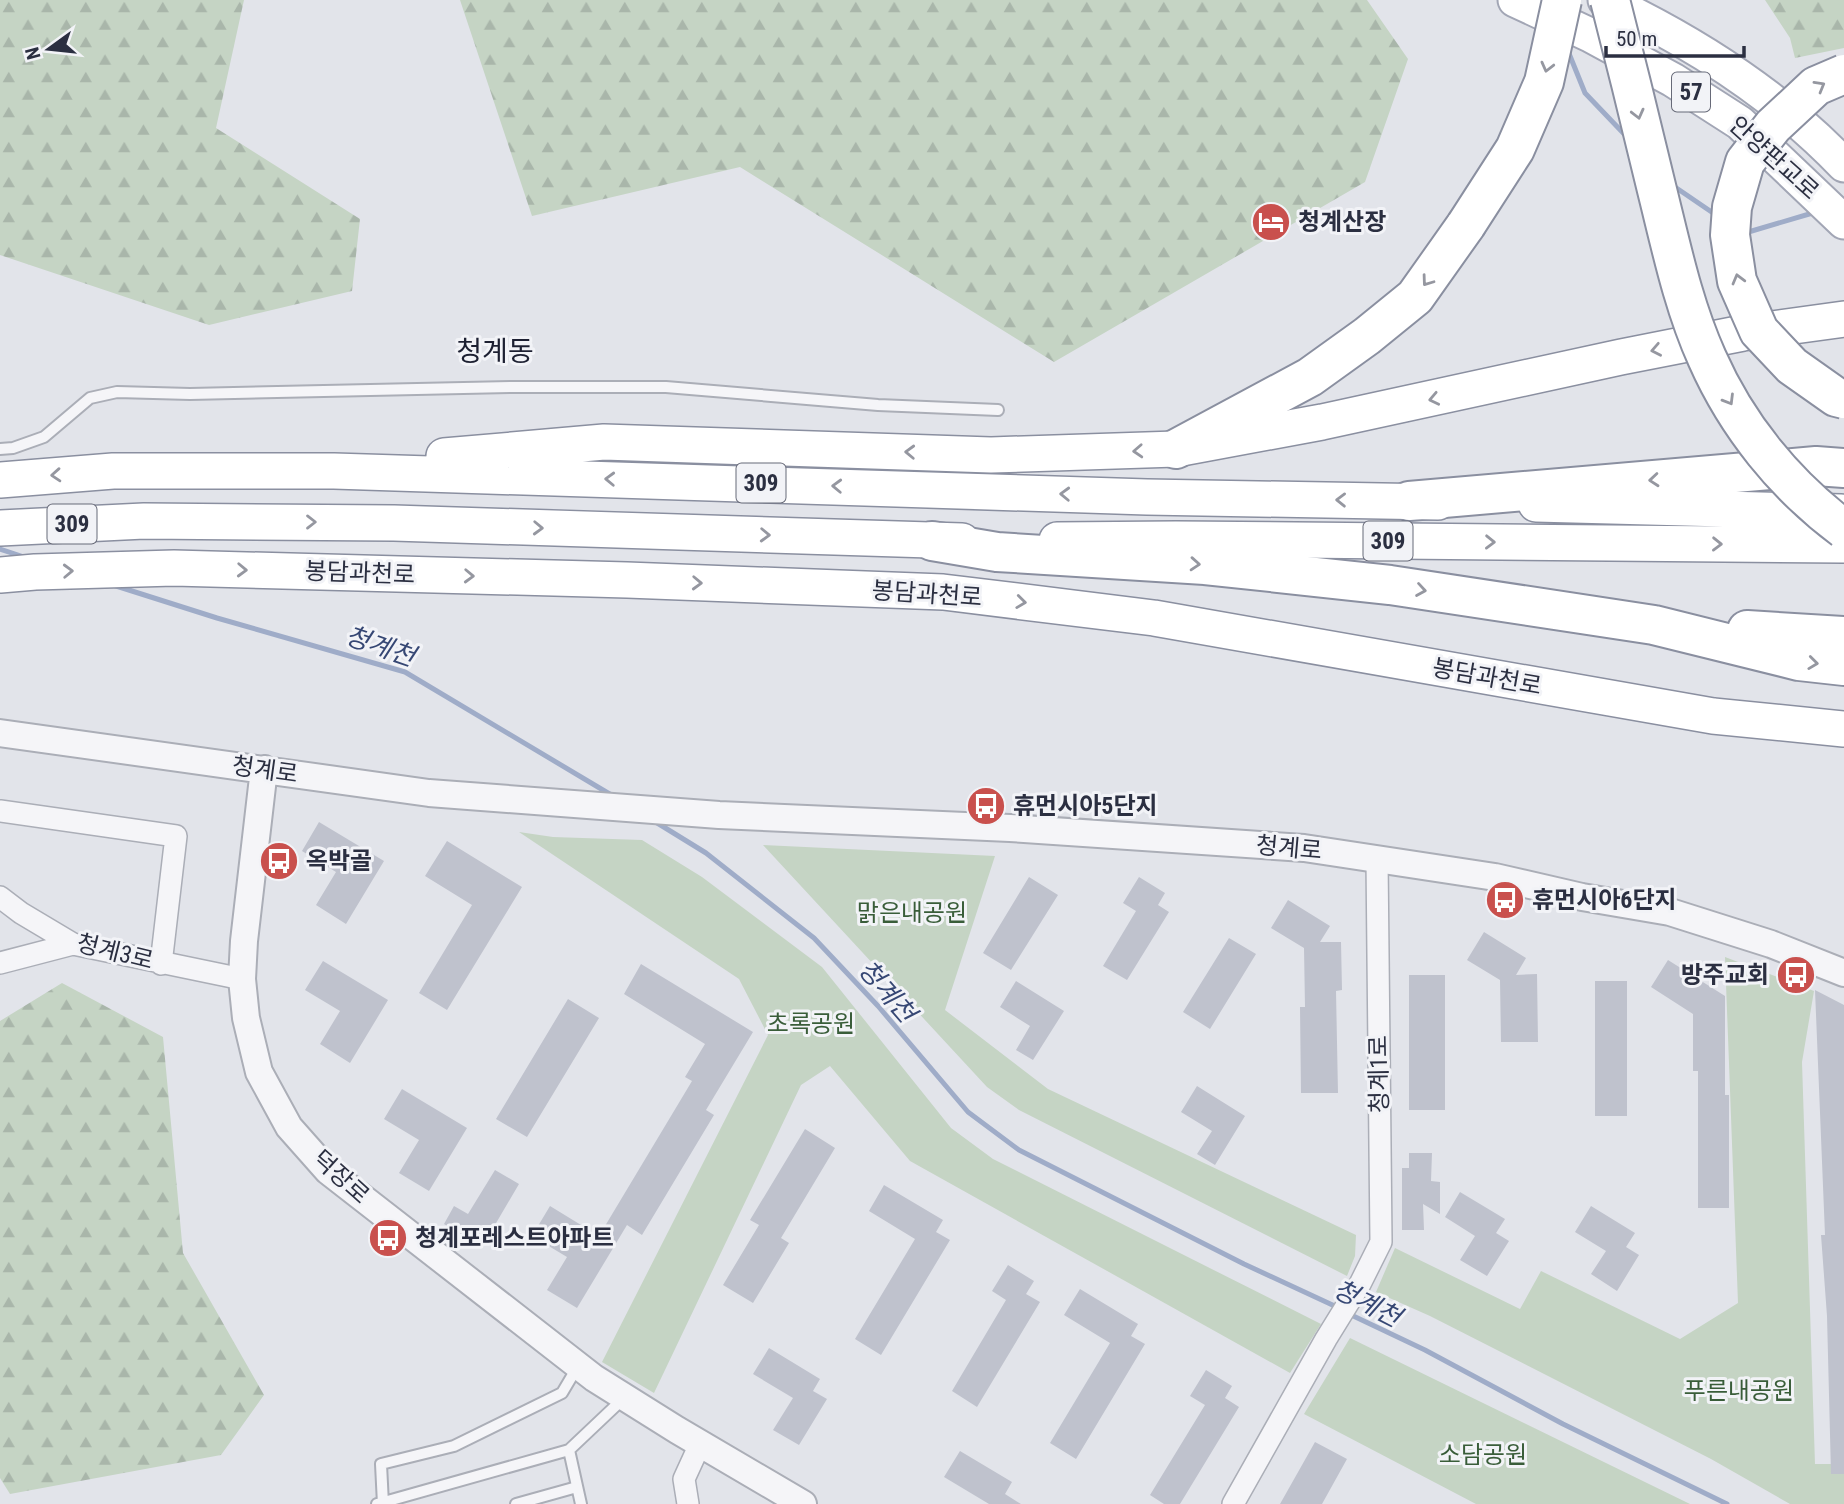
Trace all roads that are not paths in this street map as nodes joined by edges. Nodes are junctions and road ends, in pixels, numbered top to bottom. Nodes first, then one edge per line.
1 (1515, 0) edge
2 (1608, 0) edge
3 (1570, 15) edge
4 (1844, 74) edge
5 (1838, 160) edge
6 (1844, 222) edge
7 (1844, 319) edge
8 (1844, 399) edge
9 (998, 410) dead end
10 (0, 449) edge
11 (1176, 449) junction
12 (1844, 468) edge
13 (334, 471) junction
14 (0, 480) edge
15 (1409, 501) junction
16 (1844, 512) edge
17 (0, 528) edge
18 (1844, 529) edge
19 (932, 541) junction
20 (1844, 545) edge
21 (0, 575) edge
22 (1654, 625) junction
23 (1844, 636) edge
24 (1844, 666) edge
25 (1844, 729) edge
26 (0, 733) edge
27 (264, 769) junction
28 (0, 811) edge
29 (1377, 859) junction
30 (0, 897) edge
31 (73, 944) junction
32 (0, 963) edge
33 (161, 964) junction
34 (1844, 973) edge
35 (242, 979) junction
36 (578, 1366) junction
37 (625, 1397) junction
38 (701, 1444) junction
39 (569, 1450) junction
40 (578, 1488) junction
41 (381, 1503) edge
42 (516, 1504) edge
43 (581, 1504) edge
44 (688, 1504) edge
45 (803, 1504) edge
46 (1233, 1504) edge

1 - 3 main road, 안양판교로 / 57
2 - 5 main road, 안양판교로 / 57
2 -> 18 highway, bridge
3 - 6 main road, 안양판교로 / 57
3 -> 11 highway, bridge
8 -> 4 highway, bridge
7 -> 11 highway
9 - 10 lane
11 -> 13 highway
12 -> 15 highway
13 -> 14 highway, 309
15 -> 13 highway, 309
15 - 16 highway, 309
17 -> 19 highway, 봉담과천로 / 309
19 -> 20 highway, 봉담과천로 / 309
19 -> 22 highway
21 -> 25 highway, 봉담과천로
22 - 23 highway
22 -> 24 highway
26 - 27 street, 청계로
27 - 29 street, 청계로
27 - 35 street, 덕장로
28 - 33 street
29 - 34 street, 청계로
29 - 46 street, 청계1로
30 - 31 street, 청계3로
31 - 32 street
31 - 33 street, 청계3로
33 - 35 street, 청계3로
35 - 36 street, 덕장로
36 - 37 street, 덕장로
36 - 41 lane
37 - 38 street, 덕장로
37 - 39 lane
38 - 44 street
38 - 45 street, 덕장로
39 - 40 lane
39 - 41 lane
40 - 42 lane
40 - 43 lane

